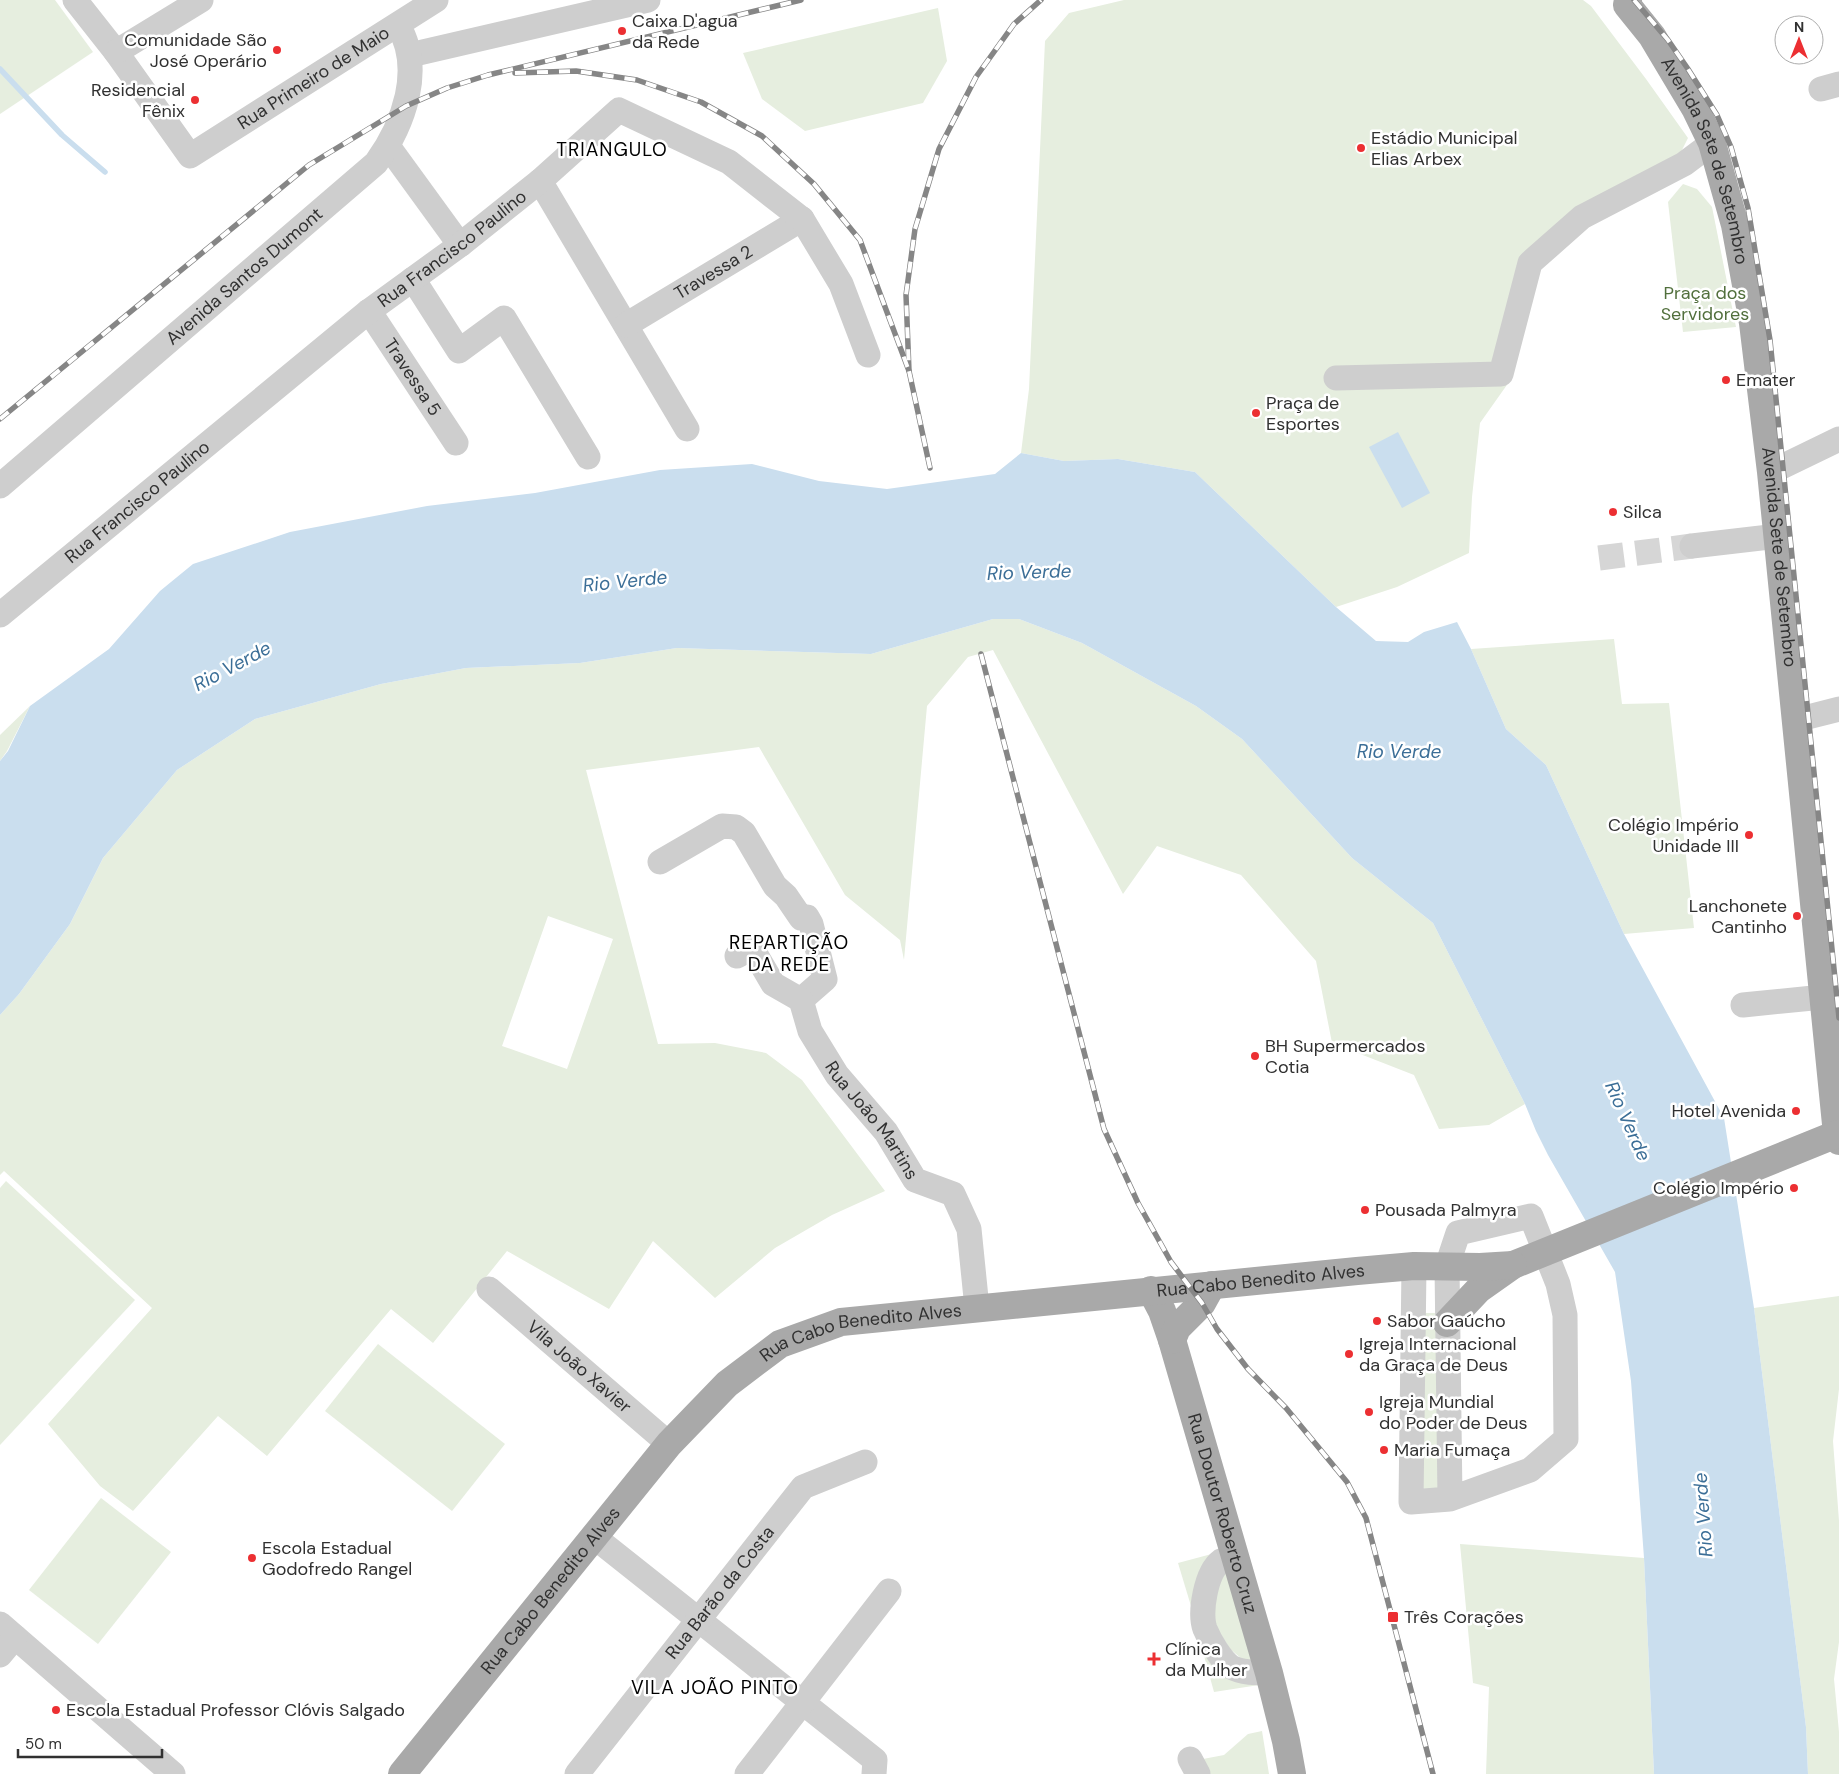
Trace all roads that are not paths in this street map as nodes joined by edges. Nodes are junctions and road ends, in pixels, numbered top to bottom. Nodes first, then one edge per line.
1 (75, 0) edge
2 (201, 0) edge
3 (436, 0) edge
4 (648, 0) edge
5 (1625, 2) edge
6 (398, 24) junction
7 (116, 52) junction
8 (410, 55) junction
9 (1712, 143) junction
10 (388, 146) junction
11 (540, 181) junction
12 (802, 219) junction
13 (460, 245) junction
14 (413, 278) junction
15 (369, 311) junction
16 (626, 325) junction
17 (868, 356) dead end
18 (1336, 378) dead end
19 (687, 429) dead end
20 (1839, 438) edge
21 (456, 443) dead end
22 (588, 457) dead end
23 (1771, 472) junction
24 (0, 486) edge
25 (1778, 536) junction
26 (1692, 546) tunnel mouth
27 (0, 615) edge
28 (1839, 709) edge
29 (1796, 720) junction
30 (660, 862) dead end
31 (737, 956) dead end
32 (1823, 997) junction
33 (801, 1000) junction
34 (1743, 1005) dead end
35 (1832, 1138) edge
36 (1521, 1262) junction
37 (1414, 1266) junction
38 (1448, 1266) junction
39 (1212, 1285) junction
40 (489, 1289) dead end
41 (1159, 1290) junction
42 (977, 1308) junction
43 (1190, 1315) junction
44 (1448, 1324) junction
45 (1172, 1340) junction
46 (669, 1444) junction
47 (866, 1462) dead end
48 (1450, 1499) junction
49 (593, 1536) junction
50 (1235, 1556) junction
51 (889, 1591) dead end
52 (698, 1619) junction
53 (5, 1639) edge
54 (1269, 1674) junction
55 (803, 1703) junction
56 (174, 1774) edge
57 (402, 1774) edge
58 (577, 1774) edge
59 (747, 1774) edge
60 (874, 1774) edge
61 (1292, 1774) edge

1 - 7 street
2 - 7 street
3 - 6 street, Rua Primeiro de Maio
4 - 8 street
5 - 9 main road, Avenida Sete de Setembro
6 - 7 street, Rua Primeiro de Maio
6 - 8 street, Avenida Santos Dumont
8 - 10 street, Avenida Santos Dumont
9 - 18 street
9 - 23 main road, Avenida Sete de Setembro
10 - 13 street
10 - 24 street, Avenida Santos Dumont
11 - 12 street, Rua Francisco Paulino
11 - 13 street, Rua Francisco Paulino
11 - 16 street
12 - 16 street, Travessa 2
12 - 17 street, Rua Francisco Paulino
13 - 14 street, Rua Francisco Paulino
14 - 15 street, Rua Francisco Paulino
14 - 22 street
15 - 21 street, Travessa 5
15 - 27 street, Rua Francisco Paulino
16 - 19 street
20 - 23 street
23 - 25 main road, Avenida Sete de Setembro
25 - 26 street
25 - 29 main road, Avenida Sete de Setembro
28 - 29 street
29 - 32 main road, Avenida Sete de Setembro
30 - 33 street
31 - 33 street
32 - 34 street
32 - 35 main road, Avenida Sete de Setembro
33 - 42 street, Rua João Martins
35 - 36 main road
36 - 38 main road, Rua Cabo Benedito Alves
36 - 44 main road
37 - 38 main road, Rua Cabo Benedito Alves
37 - 39 main road, Rua Cabo Benedito Alves
37 - 48 street
38 - 44 street
38 - 48 street
39 - 41 main road, Rua Cabo Benedito Alves
39 - 43 main road
40 - 46 street, Vila João Xavier
41 - 42 main road, Rua Cabo Benedito Alves
41 - 43 main road
41 - 45 main road, Rua Doutor Roberto Cruz
42 - 46 main road, Rua Cabo Benedito Alves
43 - 45 main road
44 - 48 street
45 - 50 main road, Rua Doutor Roberto Cruz
46 - 49 main road, Rua Cabo Benedito Alves
47 - 52 street, Rua Barão da Costa
49 - 52 street
49 - 57 main road, Rua Cabo Benedito Alves
50 - 54 main road, Rua Doutor Roberto Cruz
50 - 54 street
51 - 55 street
52 - 55 street
52 - 58 street, Rua Barão da Costa
53 - 56 street
54 - 61 main road, Rua Doutor Roberto Cruz
55 - 59 street
55 - 60 street

